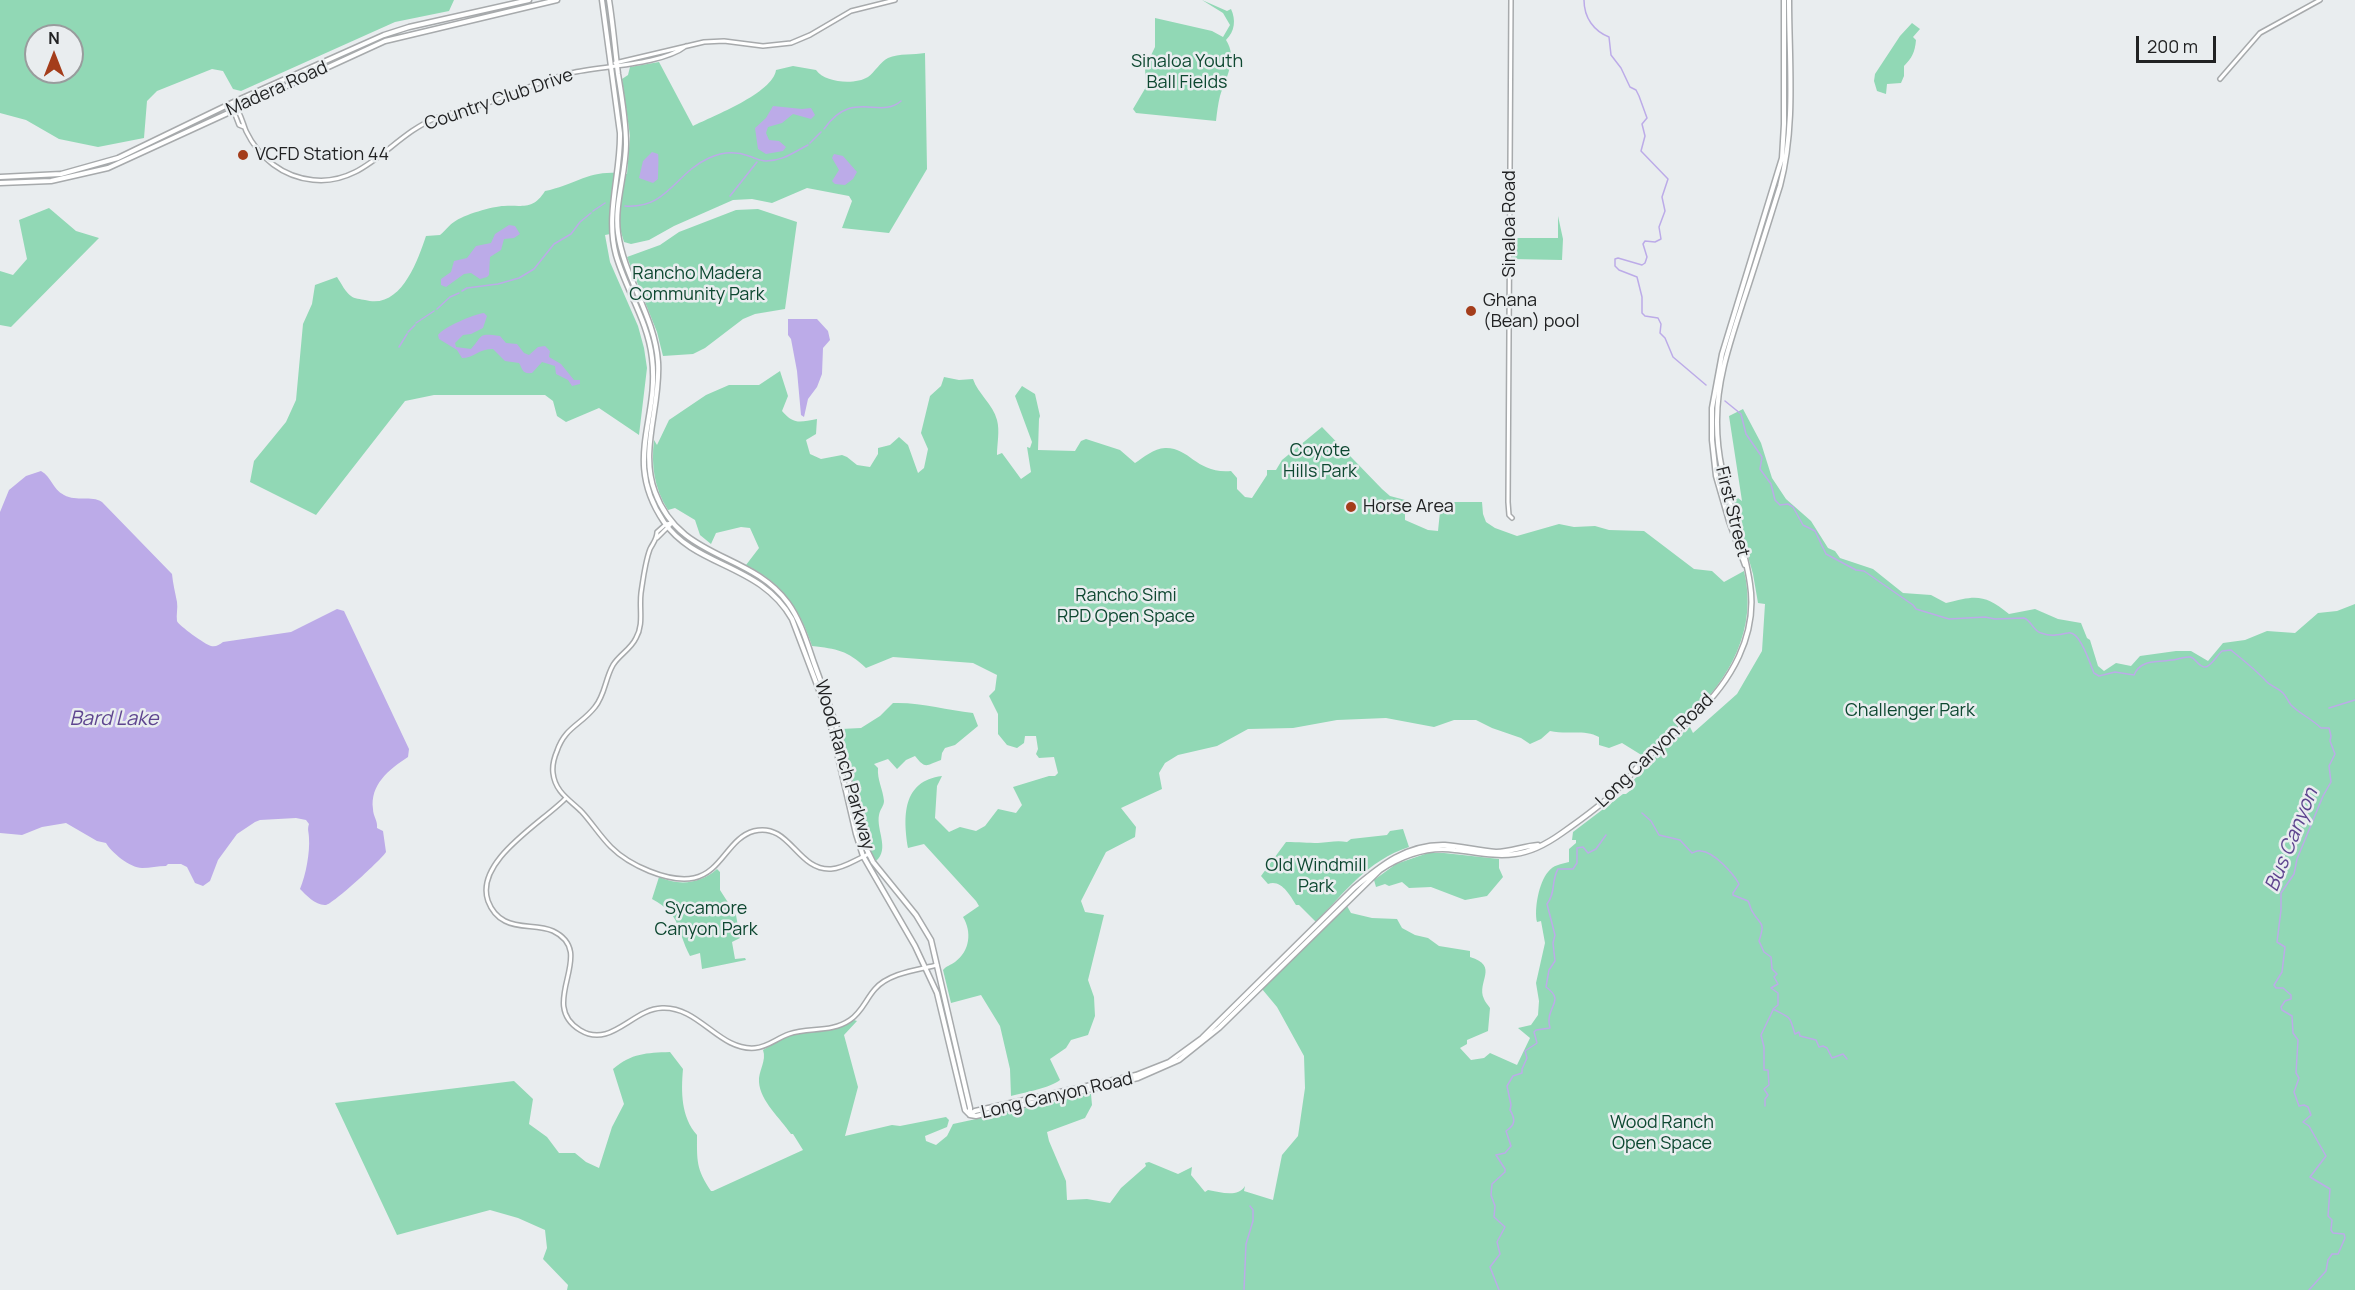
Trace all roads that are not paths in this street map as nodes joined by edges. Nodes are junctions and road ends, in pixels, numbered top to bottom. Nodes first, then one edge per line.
1 (530, 0) edge
2 (557, 0) edge
3 (602, 0) edge
4 (609, 0) edge
5 (895, 0) edge
6 (1511, 0) edge
7 (1784, 0) edge
8 (1790, 0) edge
9 (2319, 0) edge
10 (617, 64) junction
11 (611, 66) junction
12 (2220, 79) dead end
13 (232, 103) junction
14 (234, 108) junction
15 (0, 177) edge
16 (0, 183) edge
17 (1512, 518) dead end
18 (669, 525) junction
19 (1746, 565) junction
20 (566, 798) junction
21 (869, 854) junction
22 (863, 856) junction
23 (938, 965) junction
24 (926, 968) junction
25 (969, 1115) junction

1 - 13 main road, Madera Road
2 - 14 main road, Madera Road
3 - 11 main road, Wood Ranch Parkway
4 - 10 main road, Wood Ranch Parkway
5 - 10 street, Country Club Drive
6 - 17 street, Sinaloa Road
7 - 19 main road, First Street
8 - 19 main road, First Street
9 - 12 street
10 - 11 street, Country Club Drive
10 - 18 main road, Wood Ranch Parkway
11 - 14 street, Country Club Drive
11 - 18 main road, Wood Ranch Parkway
13 - 14 street
13 - 15 main road, Madera Road
14 - 16 main road, Madera Road
18 - 20 street
18 - 21 main road, Wood Ranch Parkway
18 - 22 main road, Wood Ranch Parkway
19 - 25 main road, Long Canyon Road
20 - 22 street
20 - 24 street
21 - 22 street
21 - 23 main road, Wood Ranch Parkway
22 - 24 main road, Wood Ranch Parkway
23 - 24 street
23 - 25 main road, Wood Ranch Parkway
24 - 25 main road, Wood Ranch Parkway

